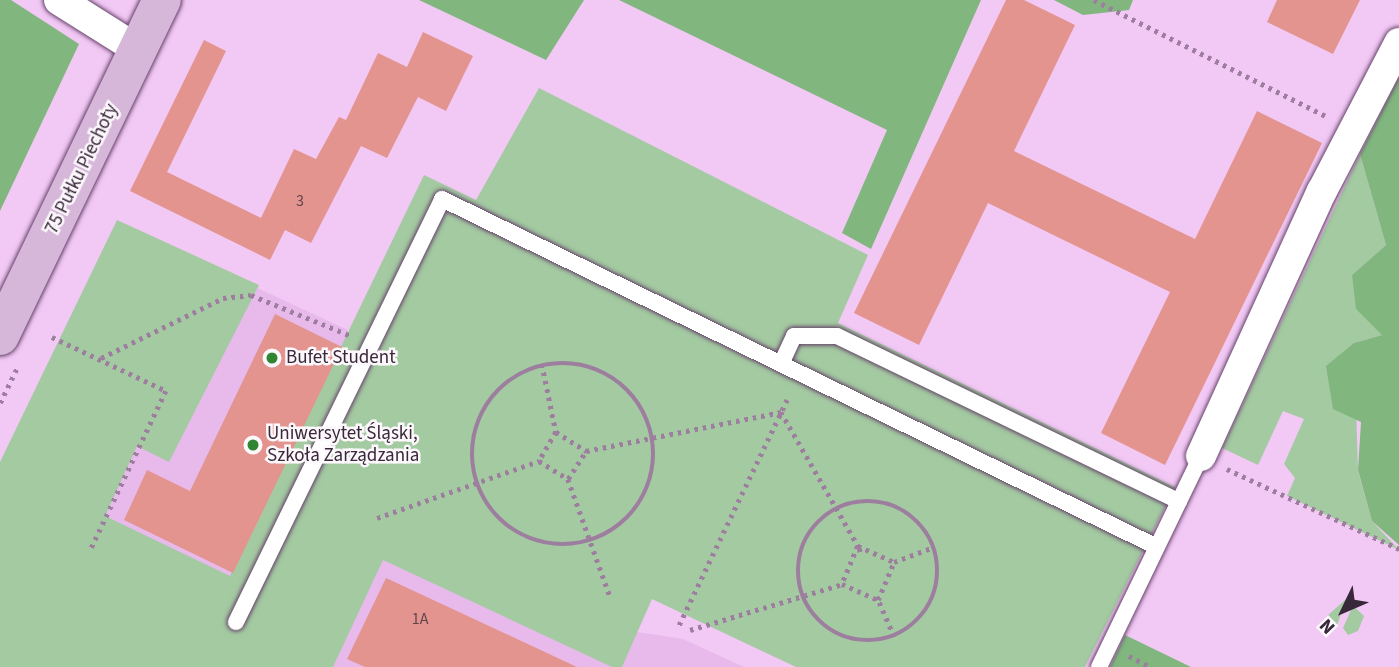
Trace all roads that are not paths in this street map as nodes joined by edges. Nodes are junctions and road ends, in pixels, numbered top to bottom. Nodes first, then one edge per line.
1 (59, 0) edge
2 (162, 0) edge
3 (1399, 43) edge
4 (140, 51) junction
5 (0, 336) edge
6 (781, 364) junction
7 (1201, 456) joint
8 (1179, 500) junction
9 (1157, 547) junction
10 (236, 622) dead end
11 (1099, 667) edge

1 - 4 street
2 - 4 main road, 75 Pułku Piechoty
3 - 7 street
4 - 5 main road, 75 Pułku Piechoty
6 - 8 lane
6 - 9 lane
6 - 10 lane
7 - 8 lane
8 - 9 lane
9 - 11 lane

